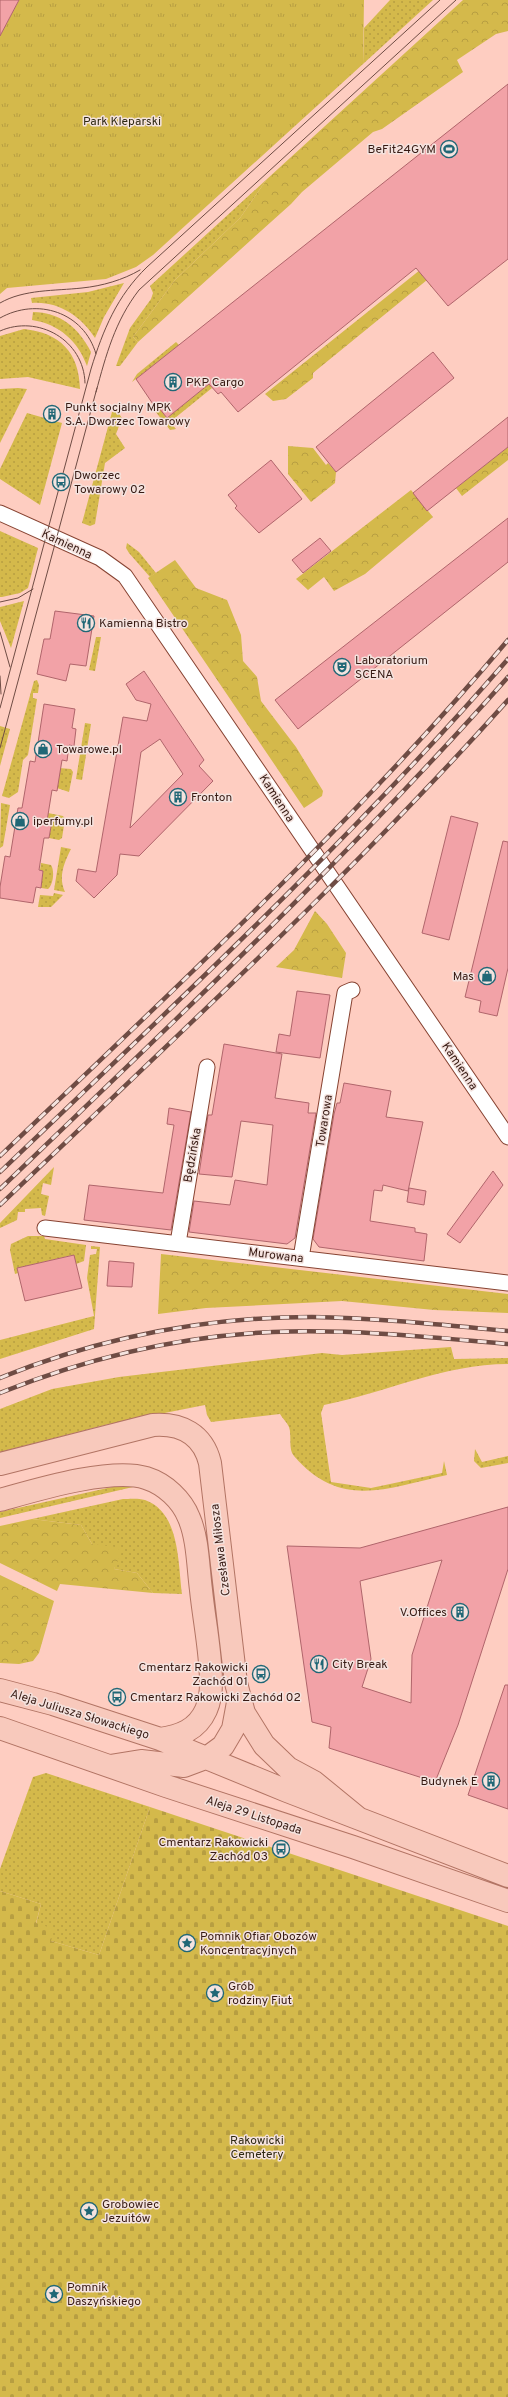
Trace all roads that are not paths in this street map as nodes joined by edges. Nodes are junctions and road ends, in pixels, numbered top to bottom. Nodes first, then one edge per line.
1 (0, 513) edge
2 (352, 990) dead end
3 (207, 1067) dead end
4 (508, 1137) edge
5 (45, 1228) dead end
6 (178, 1243) junction
7 (302, 1258) junction
8 (508, 1283) edge
9 (0, 1464) edge
10 (0, 1500) edge
11 (0, 1690) edge
12 (239, 1697) junction
13 (1, 1729) edge
14 (160, 1738) junction
15 (208, 1757) junction
16 (109, 1767) junction
17 (358, 1818) junction
18 (508, 1876) edge
19 (508, 1901) edge

1 - 4 street, Kamienna
2 - 7 street, Towarowa
3 - 6 street, Będzińska
5 - 6 street, Murowana
6 - 7 street, Murowana
7 - 8 street, Murowana
9 - 12 main road, Czesława Miłosza
10 - 14 main road, Czesława Miłosza
11 - 14 main road, Aleja Juliusza Słowackiego
12 - 15 main road
12 - 17 main road, Czesława Miłosza
13 - 16 main road, Aleja 29 Listopada
14 - 15 main road
15 - 16 main road
15 - 17 main road
16 - 19 main road, Aleja 29 Listopada
17 - 18 main road

